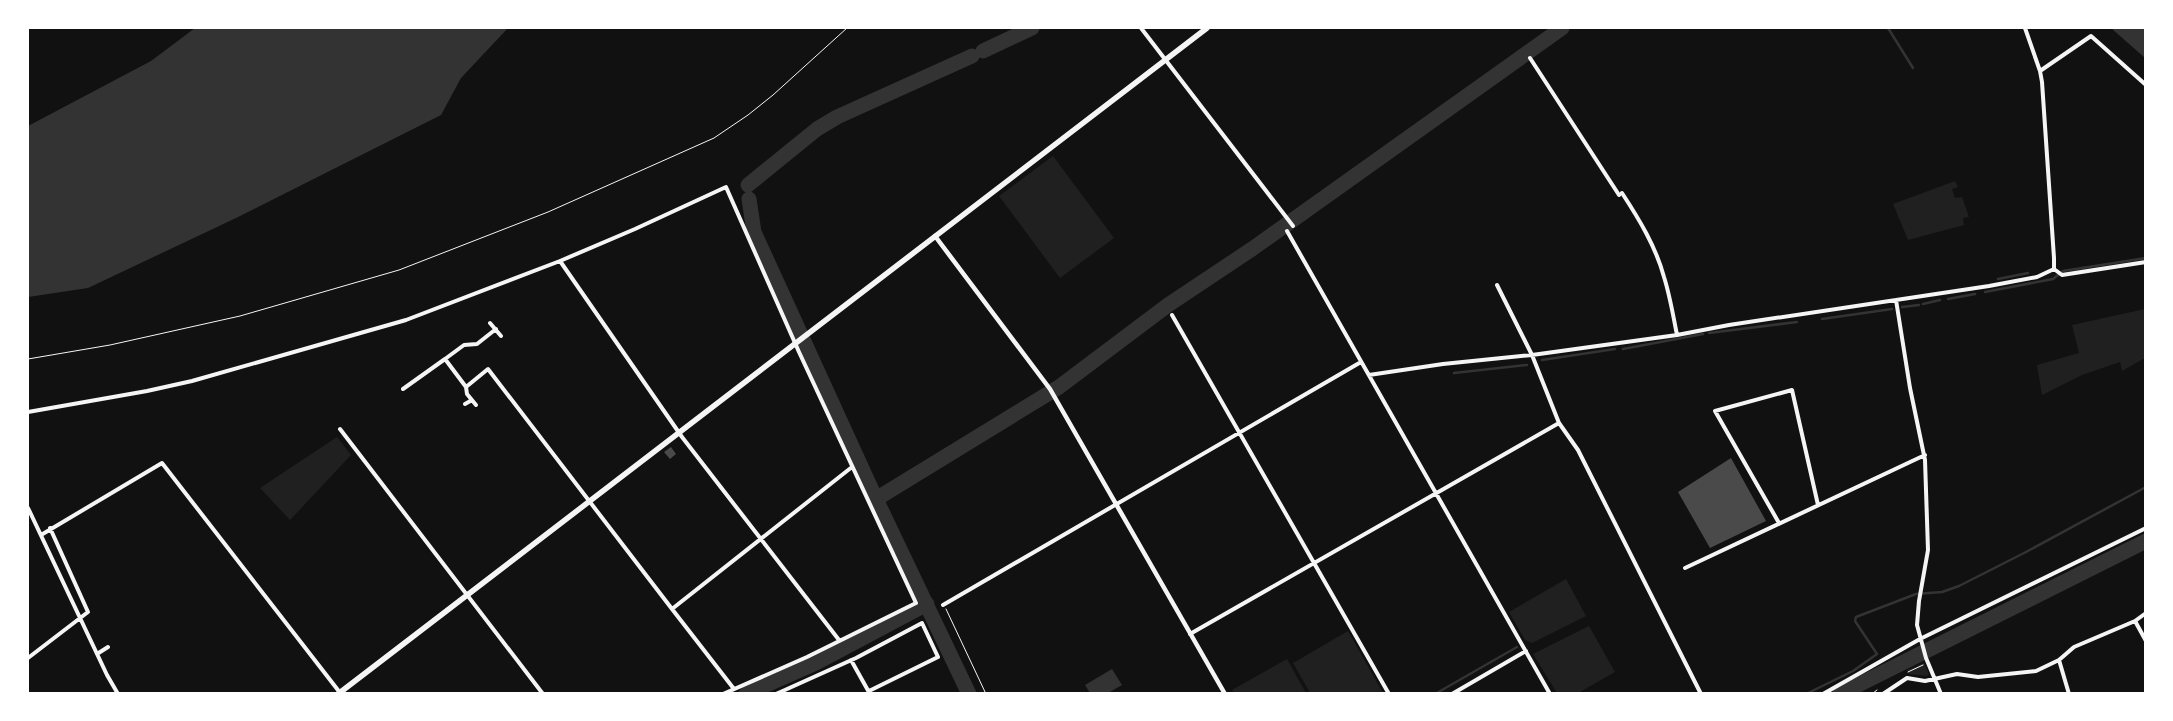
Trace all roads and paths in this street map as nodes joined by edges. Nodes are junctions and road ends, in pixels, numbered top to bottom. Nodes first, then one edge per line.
1 (847, 28) edge
2 (1141, 28) edge
3 (1207, 28) edge
4 (2025, 28) edge
5 (1530, 58) dead end
6 (1165, 60) junction
7 (2040, 71) junction
8 (2146, 85) edge
9 (1293, 226) dead end
10 (1287, 231) dead end
11 (935, 236) junction
12 (560, 261) junction
13 (2146, 262) edge
14 (2054, 269) junction
15 (1497, 285) dead end
16 (1896, 300) junction
17 (1172, 314) dead end
18 (490, 322) dead end
19 (496, 329) junction
20 (1677, 334) junction
21 (501, 336) dead end
22 (796, 341) junction
23 (1532, 355) junction
24 (28, 359) edge
25 (445, 359) junction
26 (1361, 362) junction
27 (1369, 375) junction
28 (466, 387) junction
29 (403, 388) dead end
30 (472, 400) junction
31 (466, 404) dead end
32 (476, 405) dead end
33 (28, 412) edge
34 (1559, 423) junction
35 (340, 429) dead end
36 (679, 431) junction
37 (1240, 433) junction
38 (1925, 455) junction
39 (852, 468) junction
40 (1436, 492) junction
41 (589, 500) junction
42 (1116, 504) junction
43 (1818, 505) junction
44 (28, 508) edge
45 (1779, 523) junction
46 (50, 528) junction
47 (2146, 528) edge
48 (41, 535) junction
49 (761, 539) junction
50 (1314, 562) junction
51 (1685, 568) dead end
52 (466, 594) junction
53 (943, 604) joint
54 (672, 609) junction
55 (2146, 613) edge
56 (80, 618) junction
57 (2135, 621) junction
58 (1190, 634) junction
59 (839, 640) junction
60 (1920, 640) junction
61 (2146, 641) edge
62 (108, 647) dead end
63 (1526, 651) junction
64 (97, 654) junction
65 (28, 658) edge
66 (851, 660) junction
67 (2058, 660) junction
68 (1936, 680) junction
69 (734, 689) junction
70 (870, 692) edge
71 (339, 693) edge
72 (118, 694) edge
73 (543, 694) edge
74 (723, 694) edge
75 (776, 694) edge
76 (986, 694) edge
77 (1225, 694) edge
78 (1389, 694) edge
79 (1452, 694) edge
80 (1550, 694) edge
81 (1701, 694) edge
82 (1823, 694) edge
83 (1883, 694) edge
84 (1941, 694) edge
85 (2069, 694) edge

1 - 24 path
2 - 6 street
3 - 6 main road
4 - 7 street
5 - 20 street
6 - 9 street
6 - 11 main road
7 - 8 street
7 - 14 street
10 - 26 street
11 - 22 main road
11 - 42 street
12 - 22 street
12 - 33 street
12 - 36 street
13 - 14 street
14 - 16 street
15 - 23 street
16 - 20 street
16 - 38 street
17 - 37 street
18 - 19 street
19 - 21 street
19 - 25 street
20 - 23 street
22 - 36 main road
22 - 39 street
23 - 27 street
23 - 34 street
25 - 28 street
25 - 29 street
26 - 27 street
26 - 37 street
27 - 40 street
28 - 30 street
28 - 41 street
30 - 31 street
30 - 32 street
34 - 40 street
34 - 81 street
35 - 52 street
36 - 41 main road
36 - 49 street
37 - 42 street
37 - 50 street
38 - 43 street
38 - 60 street
39 - 49 street
39 - 59 street
40 - 50 street
40 - 63 street
41 - 52 main road
41 - 54 street
42 - 53 street
42 - 58 street
43 - 45 street
43 - 45 street
44 - 48 street
45 - 51 street
46 - 48 street
46 - 56 street
46 - 71 street
47 - 60 street
48 - 56 street
49 - 54 street
49 - 59 street
50 - 58 street
50 - 78 street
52 - 71 main road
52 - 73 street
53 - 76 path
54 - 69 street
55 - 57 street
56 - 64 street
56 - 65 street
57 - 61 street
57 - 67 street
58 - 77 street
59 - 69 street
60 - 68 street
60 - 82 street
62 - 64 street
63 - 79 street
63 - 80 street
64 - 72 street
66 - 70 street
66 - 70 street
66 - 75 street
67 - 68 street
67 - 85 street
68 - 83 street
68 - 84 street
69 - 74 street

